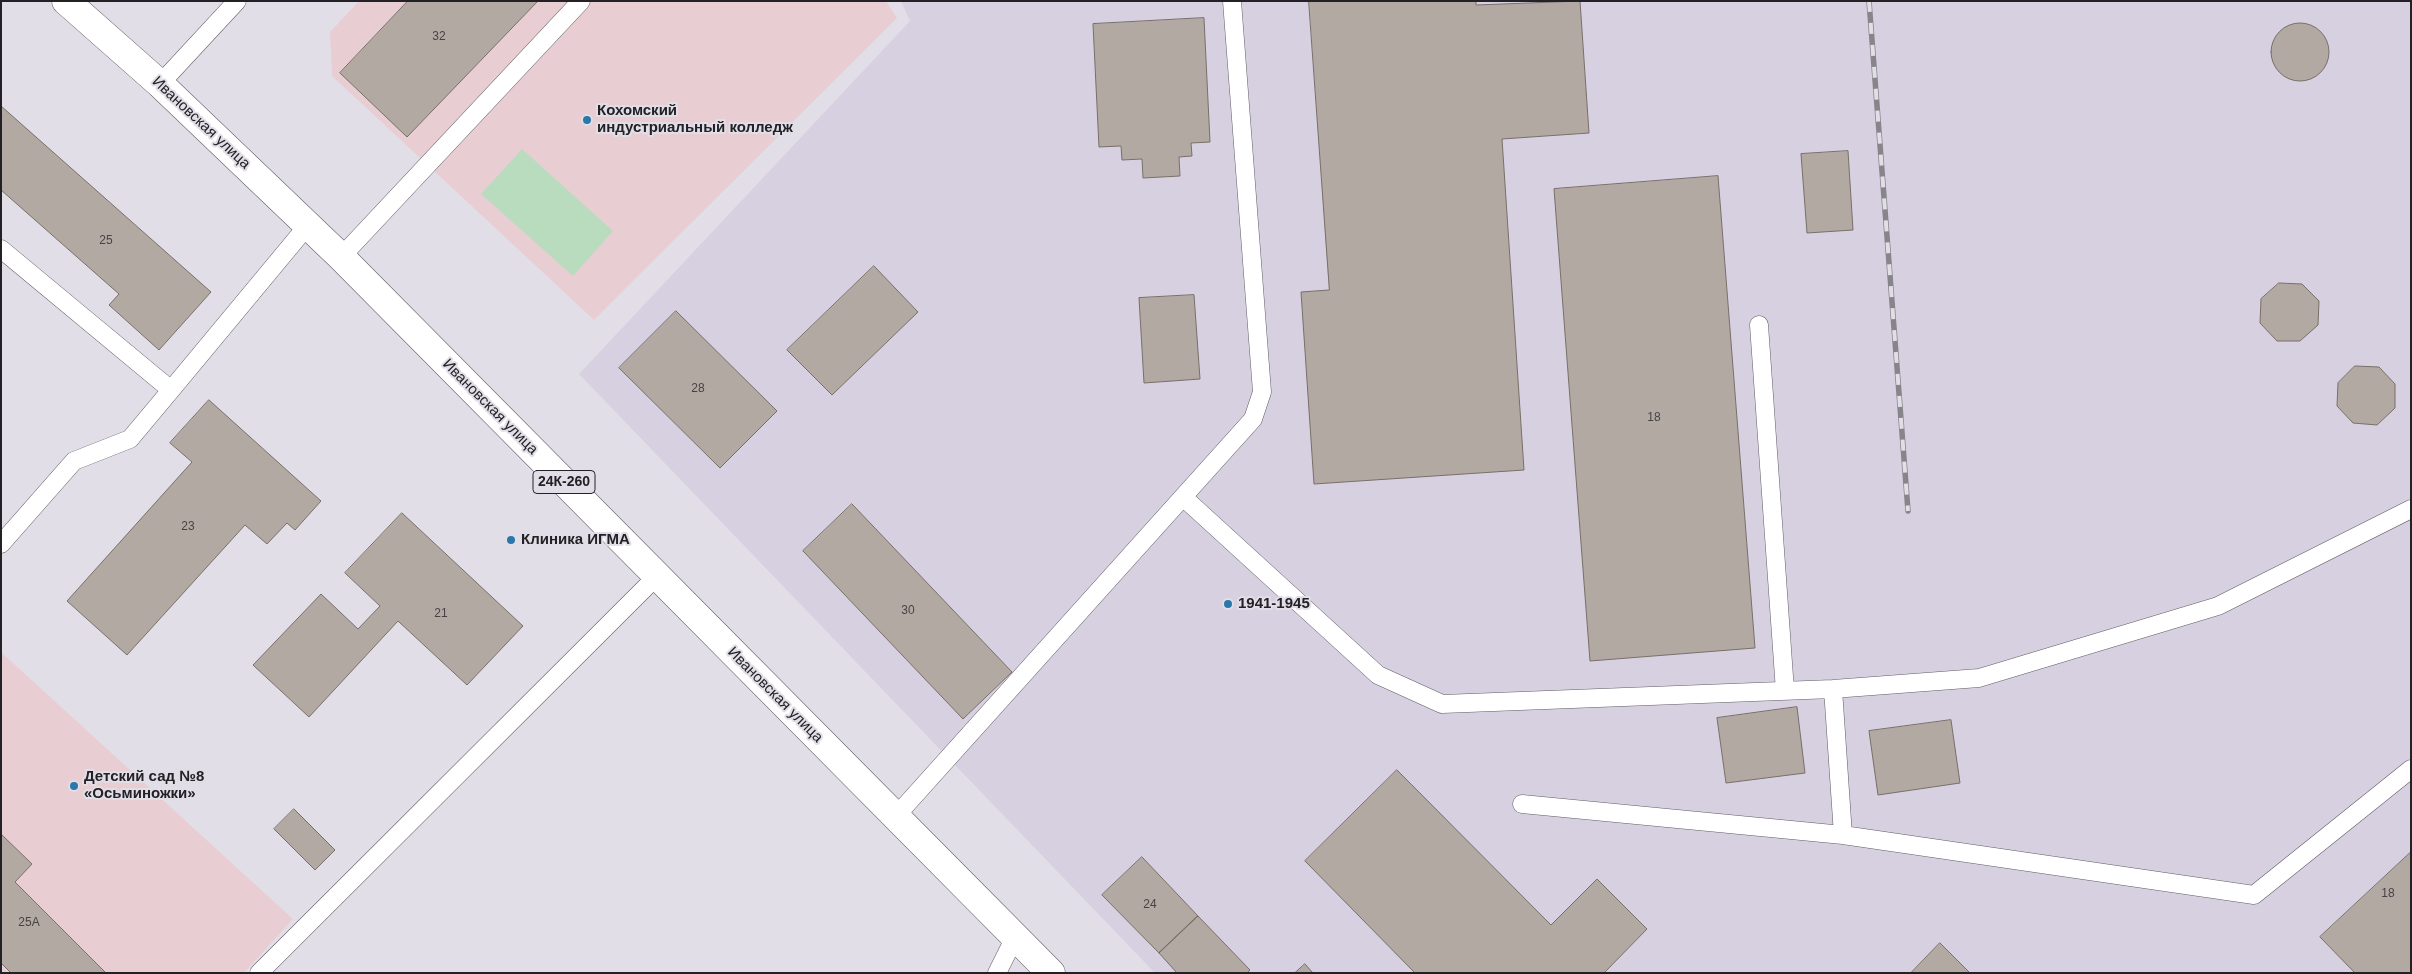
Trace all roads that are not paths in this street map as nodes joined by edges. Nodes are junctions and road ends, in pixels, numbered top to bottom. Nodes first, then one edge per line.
1 (66, 1) edge
2 (237, 1) edge
3 (582, 1) edge
4 (1232, 1) edge
5 (160, 84) junction
6 (308, 225) junction
7 (1, 249) edge
8 (341, 257) junction
9 (1759, 325) dead end
10 (171, 390) junction
11 (1182, 497) junction
12 (2411, 509) edge
13 (1, 544) edge
14 (657, 576) junction
15 (1833, 690) junction
16 (1785, 691) junction
17 (2411, 769) edge
18 (1522, 804) dead end
19 (896, 816) junction
20 (1844, 835) junction
21 (1015, 937) junction
22 (259, 973) edge
23 (998, 973) edge
24 (1051, 973) edge

1 - 5 main road, Ивановская улица / 24К-260
2 - 5 lane
3 - 8 lane
4 - 11 lane
5 - 6 main road, Ивановская улица / 24К-260
6 - 8 main road, Ивановская улица / 24К-260
6 - 10 lane
7 - 10 lane
8 - 14 main road, Ивановская улица / 24К-260
9 - 16 lane
10 - 13 lane
11 - 16 lane
11 - 19 lane
12 - 15 lane
14 - 19 main road, Ивановская улица / 24К-260
14 - 22 lane
15 - 16 lane
15 - 20 lane
17 - 20 lane
18 - 20 lane
19 - 21 main road, Ивановская улица / 24К-260
21 - 23 lane
21 - 24 main road, Ивановская улица / 24К-260

